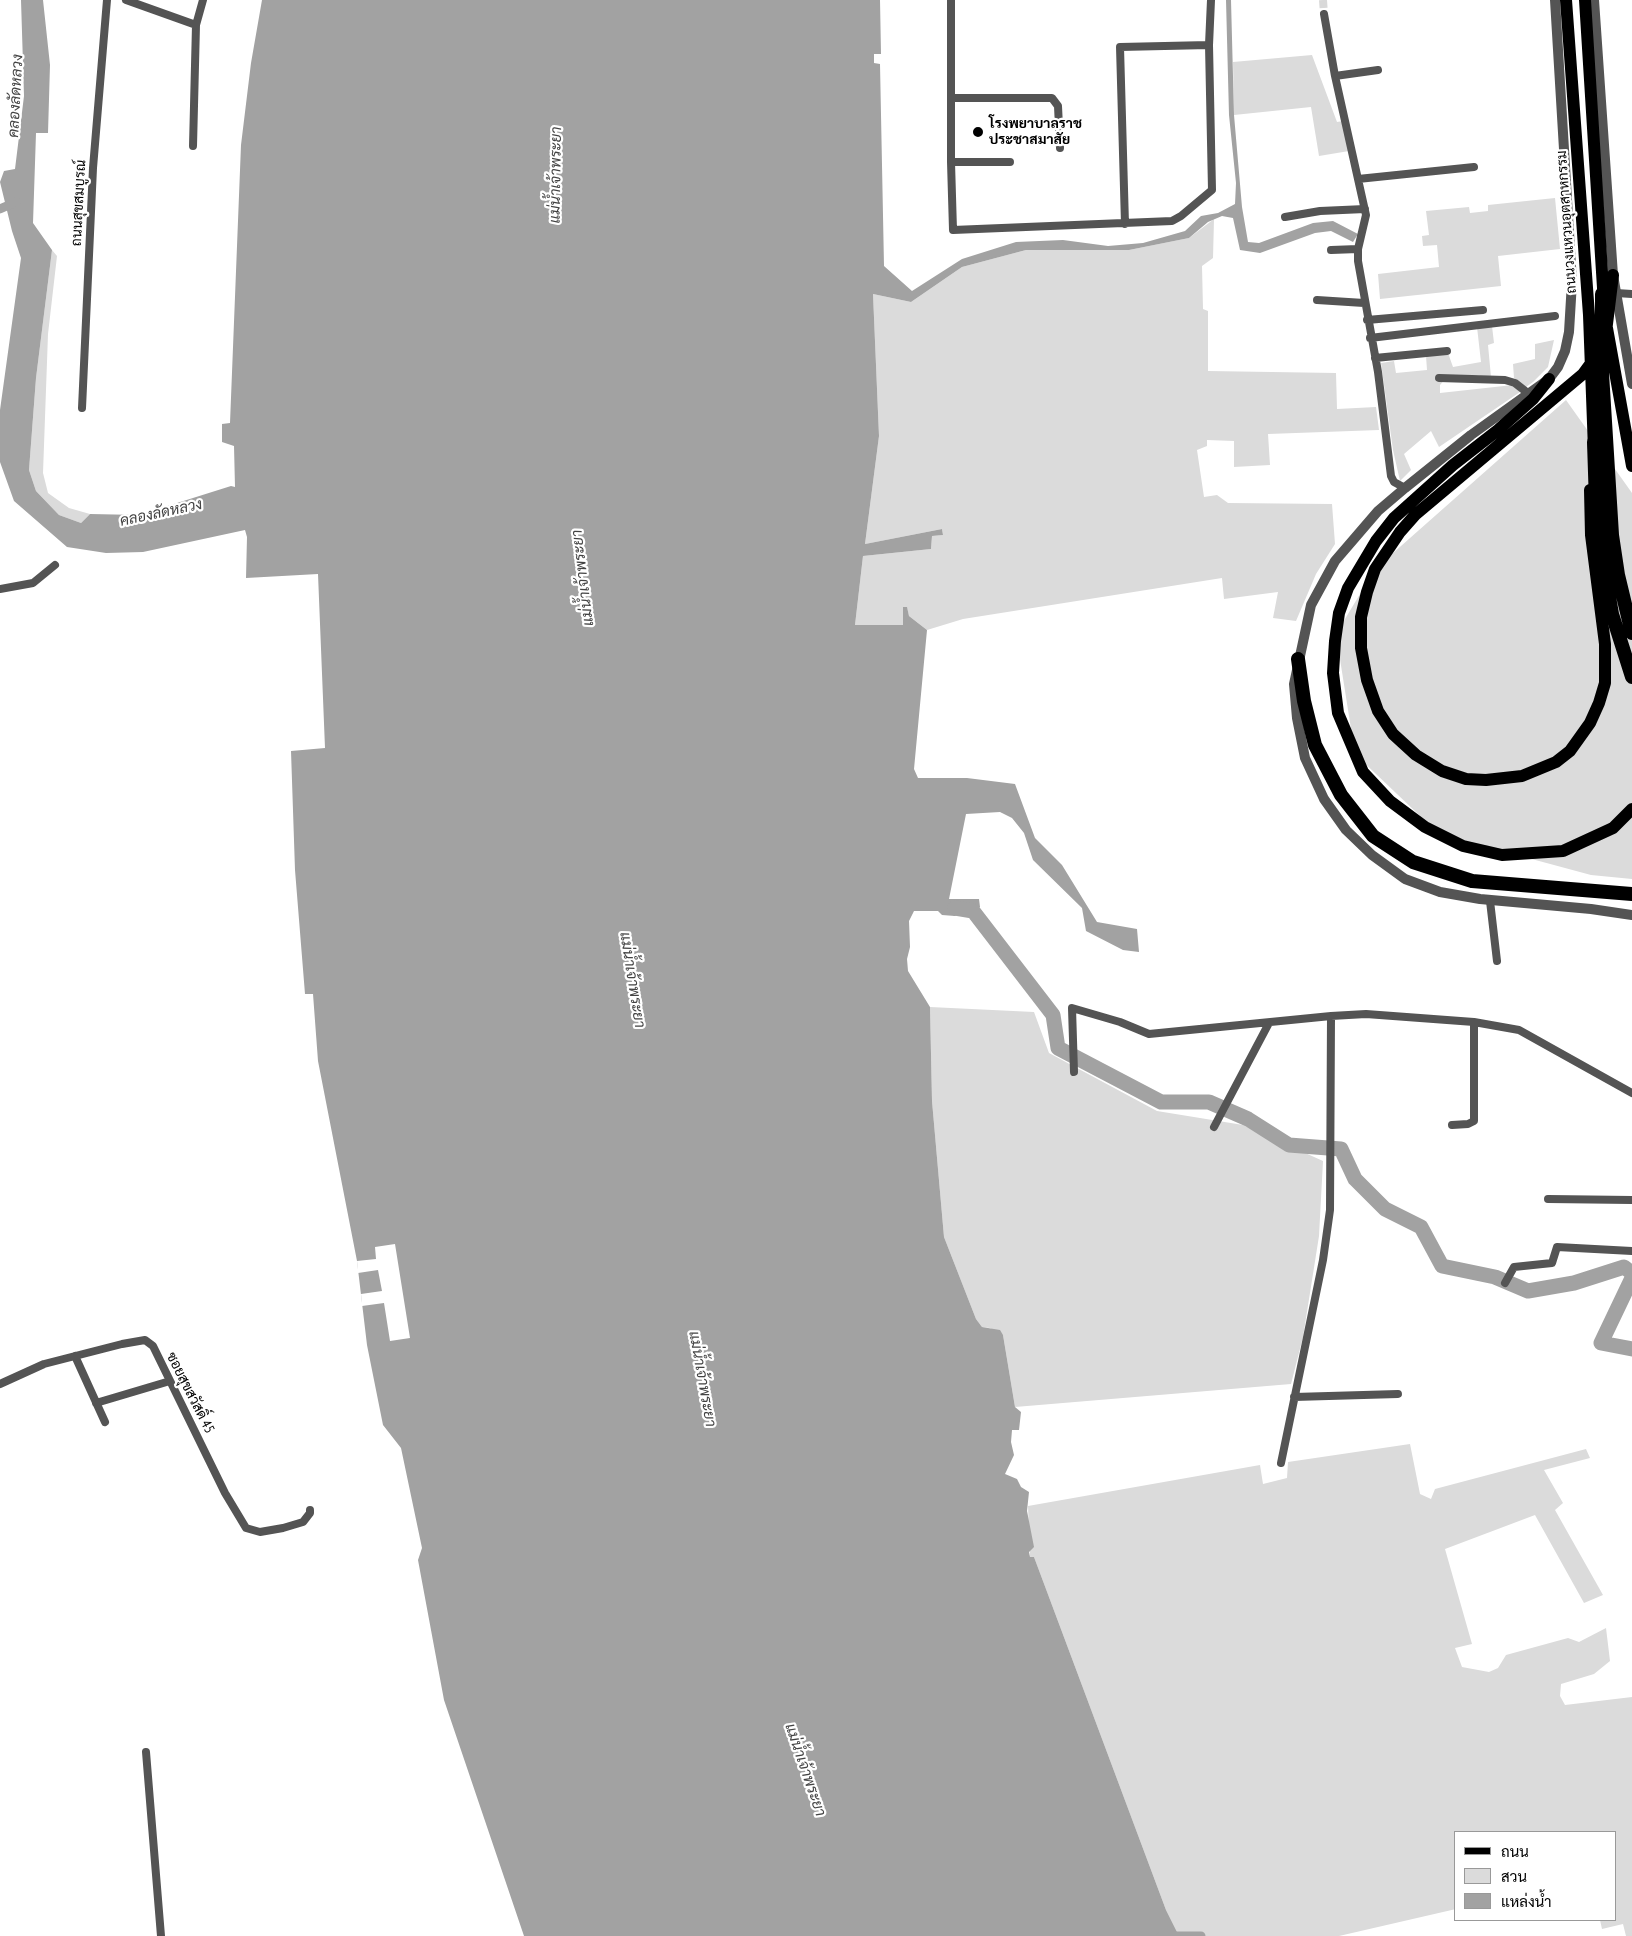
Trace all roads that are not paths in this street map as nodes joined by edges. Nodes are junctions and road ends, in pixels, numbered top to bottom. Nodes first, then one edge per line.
1 (107, 0) edge
2 (126, 0) edge
3 (202, 0) edge
4 (951, 0) edge
5 (1211, 0) edge
6 (1555, 0) edge
7 (1566, 0) edge
8 (1585, 0) edge
9 (1594, 0) edge
10 (1324, 14) tunnel mouth
11 (196, 25) junction
12 (1209, 46) junction
13 (1378, 70) dead end
14 (1335, 76) junction
15 (951, 98) junction
16 (193, 146) dead end
17 (1060, 148) dead end
18 (950, 162) junction
19 (1010, 162) dead end
20 (1474, 167) dead end
21 (1358, 179) junction
22 (1365, 209) junction
23 (1285, 217) dead end
24 (1125, 224) junction
25 (1358, 249) junction
26 (1331, 250) dead end
27 (1613, 275) junction
28 (1609, 293) junction
29 (1632, 294) edge
30 (1318, 300) dead end
31 (1364, 303) junction
32 (1483, 310) dead end
33 (1555, 316) dead end
34 (1367, 320) junction
35 (1370, 338) junction
36 (1447, 352) dead end
37 (1375, 358) junction
38 (1439, 378) dead end
39 (1549, 379) junction
40 (1632, 384) edge
41 (1529, 394) junction
42 (82, 408) dead end
43 (1594, 442) junction
44 (1632, 466) edge
45 (1405, 488) junction
46 (55, 564) dead end
47 (0, 589) edge
48 (1632, 633) edge
49 (1298, 659) junction
50 (1632, 678) edge
51 (1632, 809) edge
52 (1632, 894) edge
53 (1490, 901) junction
54 (1632, 915) edge
55 (1497, 961) dead end
56 (1330, 1016) junction
57 (1474, 1022) junction
58 (1269, 1023) junction
59 (1074, 1072) dead end
60 (1632, 1093) edge
61 (1215, 1123) dead end
62 (1452, 1125) dead end
63 (1548, 1198) dead end
64 (1632, 1200) edge
65 (1632, 1251) edge
66 (1505, 1283) dead end
67 (75, 1356) junction
68 (170, 1381) junction
69 (0, 1384) edge
70 (1398, 1394) dead end
71 (1294, 1397) junction
72 (96, 1403) junction
73 (104, 1422) dead end
74 (1281, 1463) dead end
75 (310, 1510) dead end
76 (146, 1752) dead end
77 (161, 1936) edge

1 - 42 street, ถนนสุขสมบูรณ์
2 - 11 street
3 - 11 street
4 - 15 street
5 - 12 street
6 - 39 street
7 - 43 main road, ถนนวงแหวนอุตสาหกรรม
8 - 28 main road
9 - 27 street
10 - 14 street
11 - 16 street
12 - 24 street
12 - 24 street
13 - 14 street
14 - 21 street
15 - 17 street
15 - 18 street
18 - 19 street
18 - 24 street
20 - 21 street
21 - 22 street
22 - 23 street
22 - 25 street
25 - 26 street
25 - 31 street
27 - 28 street
27 - 43 main road, ถนนวงแหวนอุตสาหกรรม
28 - 29 street
28 - 40 street
28 - 44 main road
28 - 48 highway
30 - 31 street
31 - 34 street
32 - 34 street
33 - 35 street
34 - 35 street
35 - 37 street
36 - 37 street
37 - 45 street
38 - 41 street
39 - 41 street
39 - 51 main road
41 - 45 street
43 - 50 highway
45 - 49 street
46 - 47 street
49 - 52 highway
49 - 53 street
53 - 54 street
53 - 55 street
56 - 57 street
56 - 58 street
56 - 71 street
57 - 60 street
57 - 62 street
58 - 59 street
58 - 61 street
63 - 64 street
65 - 66 street
67 - 68 street, ซอยสุขสวัสดิ์ 45
67 - 69 street, ซอยสุขสวัสดิ์ 45
67 - 72 street
68 - 72 street
68 - 75 street, ซอยสุขสวัสดิ์ 45
70 - 71 street
71 - 74 street
72 - 73 street
76 - 77 street

